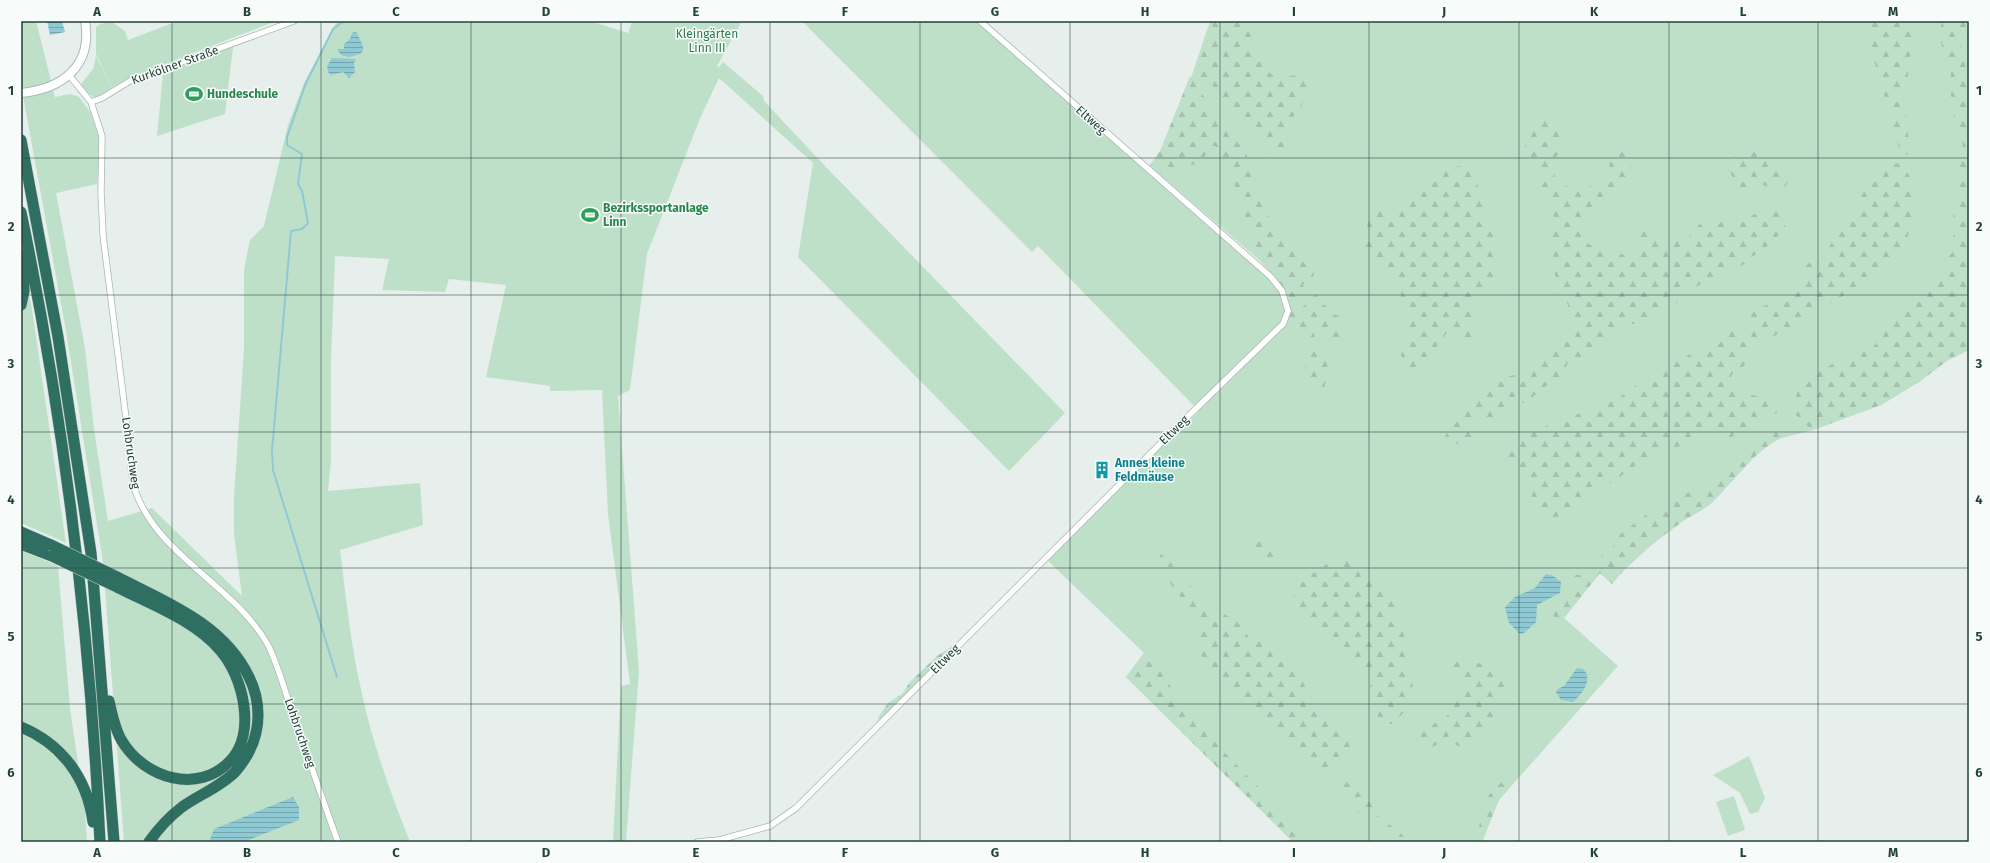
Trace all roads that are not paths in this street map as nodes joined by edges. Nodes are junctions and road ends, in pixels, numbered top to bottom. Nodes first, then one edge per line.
1 (85, 21) edge
2 (294, 21) edge
3 (980, 21) edge
4 (69, 76) junction
5 (21, 93) edge
6 (91, 102) junction
7 (21, 140) edge
8 (21, 212) edge
9 (22, 236) edge
10 (21, 305) edge
11 (21, 532) edge
12 (21, 544) edge
13 (51, 550) junction
14 (117, 582) junction
15 (101, 668) junction
16 (21, 727) edge
17 (720, 841) edge
18 (96, 842) edge
19 (100, 842) edge
20 (114, 842) edge
21 (149, 842) edge
22 (338, 842) edge
23 (697, 842) edge

1 - 4 main road
2 - 6 street, Kurkölner Straße
3 - 17 street, Eltweg
4 - 5 main road
4 - 6 street
6 - 22 street, Lohbruchweg
7 - 15 highway
8 - 9 highway
9 - 10 highway
9 - 19 highway
11 - 13 highway
12 - 13 highway
13 - 14 highway, bridge
14 - 15 highway
14 - 21 highway
15 - 20 highway
16 - 18 highway
17 - 23 street, Eltweg

